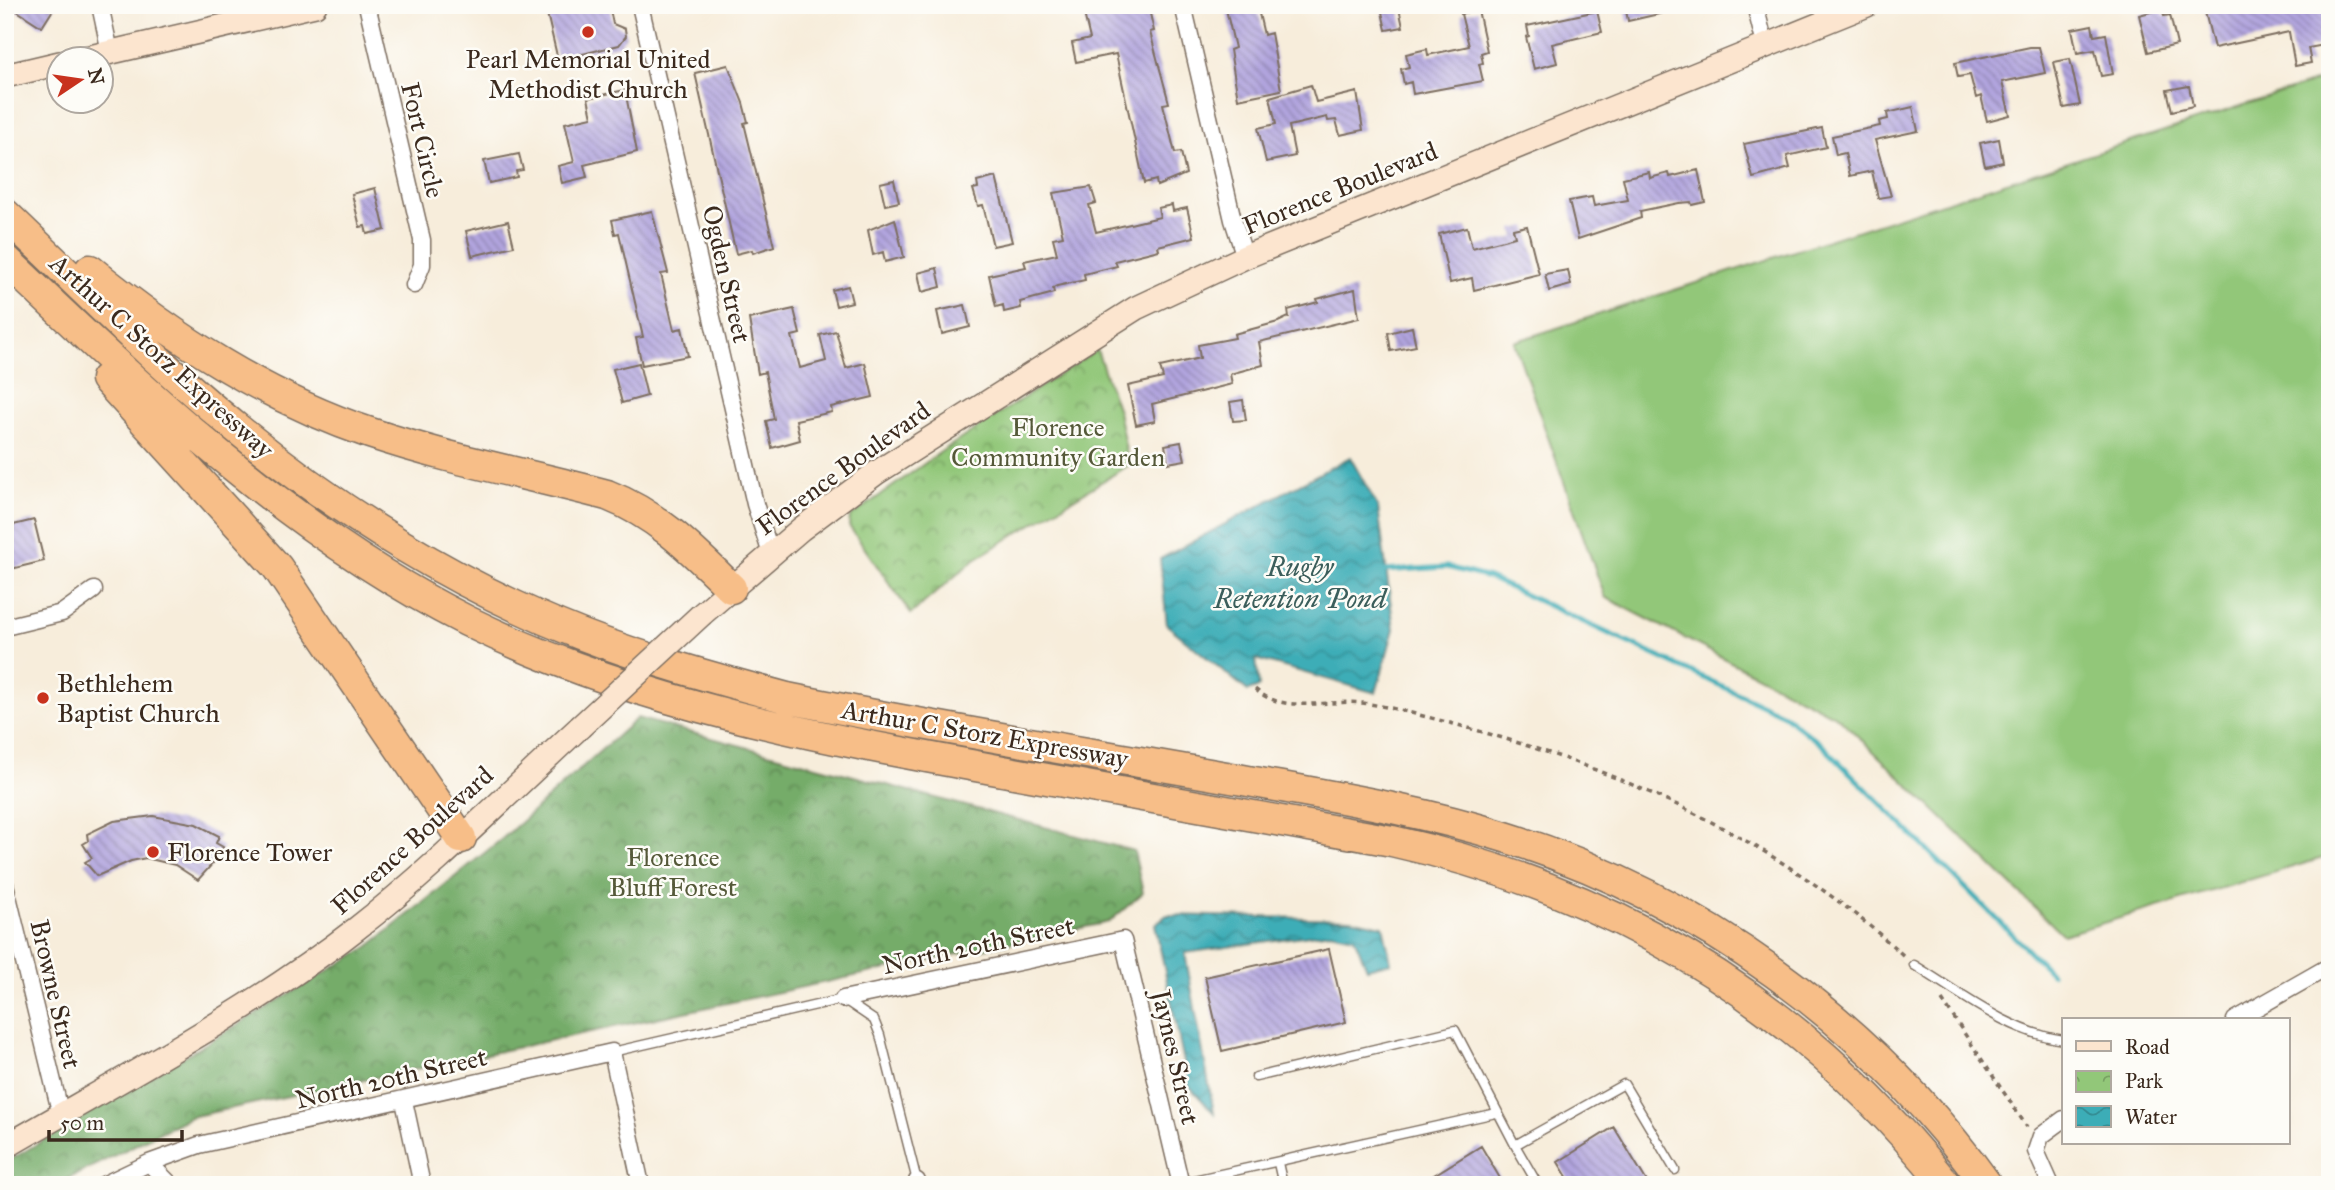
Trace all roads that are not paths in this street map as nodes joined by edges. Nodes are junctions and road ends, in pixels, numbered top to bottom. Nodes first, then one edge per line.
1 (100, 5) edge
2 (315, 5) edge
3 (367, 5) edge
4 (640, 5) edge
5 (1183, 5) edge
6 (1755, 5) edge
7 (1867, 5) edge
8 (1765, 45) junction
9 (109, 46) edge
10 (116, 50) edge
11 (46, 66) edge
12 (5, 76) edge
13 (5, 202) edge
14 (5, 214) edge
15 (1245, 257) junction
16 (5, 258) edge
17 (5, 271) edge
18 (414, 285) dead end
19 (771, 554) junction
20 (731, 588) junction
21 (93, 590) dead end
22 (5, 627) edge
23 (461, 838) junction
24 (5, 884) edge
25 (7, 903) edge
26 (1123, 940) joint
27 (1914, 965) road end
28 (2330, 966) edge
29 (843, 999) junction
30 (2239, 1018) edge
31 (2062, 1040) edge
32 (612, 1052) junction
33 (1256, 1077) dead end
34 (404, 1101) junction
35 (1496, 1113) junction
36 (61, 1115) junction
37 (2062, 1120) edge
38 (1515, 1145) junction
39 (5, 1147) edge
40 (149, 1163) junction
41 (1278, 1163) junction
42 (1675, 1170) dead end
43 (918, 1183) edge
44 (1181, 1184) edge
45 (103, 1185) edge
46 (172, 1185) edge
47 (422, 1185) edge
48 (641, 1185) edge
49 (1283, 1185) edge
50 (1538, 1185) edge
51 (1946, 1185) edge
52 (1987, 1185) edge
53 (2051, 1185) edge

1 - 9 street
2 - 10 street
3 - 18 street, Fort Circle
4 - 19 street, Ogden Street
5 - 15 street
6 - 8 street
7 - 8 street, Florence Boulevard
8 - 15 street, Florence Boulevard
11 - 12 street
13 - 20 highway
14 - 52 highway, Arthur C Storz Expressway
15 - 19 street, Florence Boulevard
16 - 51 highway, Arthur C Storz Expressway
17 - 23 highway
19 - 20 street, Florence Boulevard
20 - 23 street, Florence Boulevard, bridge
21 - 22 street
23 - 36 street, Florence Boulevard
24 - 25 street, Browne Street
25 - 36 street, Browne Street
26 - 29 street, North 20th Street
26 - 44 street, Jaynes Street
27 - 31 lane
28 - 30 street
29 - 32 lane
29 - 43 lane
32 - 34 street, North 20th Street
32 - 48 street
33 - 35 lane
34 - 40 street, North 20th Street
34 - 47 street
35 - 38 lane
35 - 41 lane
36 - 39 street, Florence Boulevard
37 - 53 street
38 - 42 lane
38 - 50 lane
40 - 45 street, North 20th Street
40 - 46 street
41 - 44 lane
41 - 49 lane

